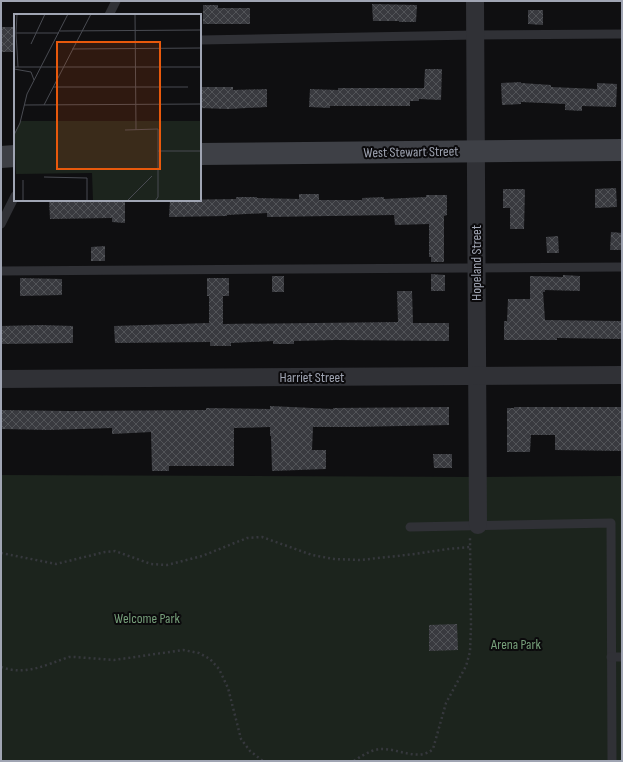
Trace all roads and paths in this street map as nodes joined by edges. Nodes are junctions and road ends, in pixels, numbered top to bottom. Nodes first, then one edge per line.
1 (116, 1) edge
2 (475, 1) edge
3 (110, 14) edge
4 (622, 34) edge
5 (475, 35) junction
6 (201, 40) edge
7 (622, 150) edge
8 (476, 152) junction
9 (201, 154) edge
10 (14, 156) edge
11 (1, 157) edge
12 (14, 198) edge
13 (1, 224) edge
14 (476, 267) junction
15 (622, 267) edge
16 (1, 271) edge
17 (622, 375) edge
18 (478, 376) junction
19 (1, 379) edge
20 (474, 526) junction
21 (410, 527) dead end
22 (470, 547) junction
23 (1, 553) edge
24 (611, 657) junction
25 (622, 657) edge
26 (1, 667) edge
27 (263, 761) edge
28 (354, 761) edge
29 (612, 761) edge

1 - 3 lane
2 - 5 street, Hopeland Street
4 - 5 lane
5 - 6 lane
5 - 8 street, Hopeland Street
7 - 8 main road, West Stewart Street
8 - 9 main road, West Stewart Street
8 - 14 street, Hopeland Street
10 - 11 main road
12 - 13 lane
14 - 15 lane
14 - 16 lane
14 - 18 street, Hopeland Street
17 - 18 street, Harriet Street
18 - 19 street, Harriet Street
18 - 20 street, Hopeland Street
20 - 21 lane
20 - 22 path
20 - 24 lane
22 - 23 path
22 - 28 path
24 - 25 lane
24 - 29 lane
26 - 27 path

